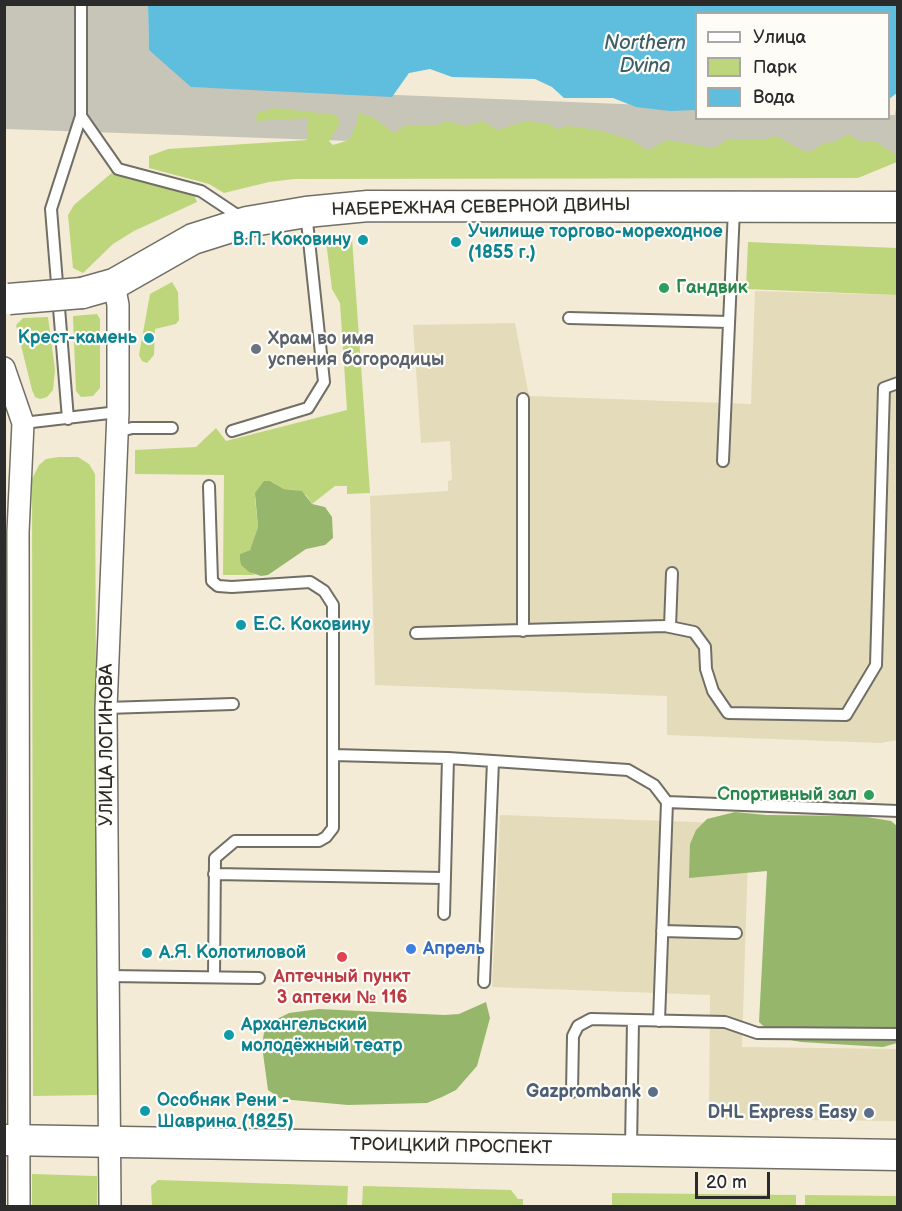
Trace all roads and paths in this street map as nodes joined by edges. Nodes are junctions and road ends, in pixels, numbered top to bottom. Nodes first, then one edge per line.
1 (81, 4) edge
2 (81, 117) junction
3 (734, 206) junction
4 (897, 207) edge
5 (306, 212) junction
6 (247, 222) junction
7 (114, 284) junction
8 (7, 299) edge
9 (569, 318) dead end
10 (729, 322) junction
11 (4, 368) edge
12 (897, 383) edge
13 (523, 399) dead end
14 (68, 418) junction
15 (117, 422) junction
16 (23, 423) junction
17 (171, 428) dead end
18 (232, 431) dead end
19 (723, 461) dead end
20 (209, 486) dead end
21 (11, 531) edge
22 (672, 573) dead end
23 (670, 627) junction
24 (523, 631) junction
25 (416, 633) dead end
26 (233, 704) dead end
27 (106, 708) junction
28 (333, 755) junction
29 (448, 758) junction
30 (493, 760) junction
31 (667, 802) junction
32 (897, 811) edge
33 (214, 874) junction
34 (444, 878) junction
35 (444, 914) dead end
36 (662, 931) junction
37 (736, 933) dead end
38 (108, 976) junction
39 (214, 977) junction
40 (259, 978) dead end
41 (484, 982) dead end
42 (633, 1020) junction
43 (659, 1021) junction
44 (897, 1034) edge
45 (572, 1092) dead end
46 (11, 1140) edge
47 (109, 1142) junction
48 (630, 1150) junction
49 (897, 1155) edge
50 (18, 1206) edge
51 (110, 1206) edge

1 - 2 lane
2 - 6 lane
2 - 14 lane
3 - 4 street, НАБЕРЕЖНАЯ СЕВЕРНОЙ ДВИНЫ
3 - 5 street, НАБЕРЕЖНАЯ СЕВЕРНОЙ ДВИНЫ
3 - 10 lane
5 - 6 street, НАБЕРЕЖНАЯ СЕВЕРНОЙ ДВИНЫ
5 - 18 lane
6 - 7 street, НАБЕРЕЖНАЯ СЕВЕРНОЙ ДВИНЫ
7 - 8 street, НАБЕРЕЖНАЯ СЕВЕРНОЙ ДВИНЫ, bridge
7 - 15 street, УЛИЦА ЛОГИНОВА
9 - 10 lane
10 - 19 lane
11 - 16 street
12 - 23 lane
13 - 24 lane
14 - 15 lane
14 - 16 lane
15 - 17 lane
15 - 27 street, УЛИЦА ЛОГИНОВА
16 - 21 street
20 - 28 lane
21 - 46 street
22 - 23 lane
23 - 24 lane
24 - 25 lane
26 - 27 lane
27 - 38 street, УЛИЦА ЛОГИНОВА
28 - 29 lane
28 - 33 lane
29 - 30 lane
29 - 34 lane
30 - 31 lane
30 - 41 lane
31 - 32 lane
31 - 36 lane
33 - 34 lane
33 - 39 lane
34 - 35 lane
36 - 37 lane
36 - 43 lane
38 - 39 lane
38 - 47 street, УЛИЦА ЛОГИНОВА
39 - 40 lane
42 - 43 lane
42 - 45 lane
42 - 48 lane
43 - 44 lane
46 - 47 street, ТРОИЦКИЙ ПРОСПЕКТ
46 - 50 street
47 - 48 street, ТРОИЦКИЙ ПРОСПЕКТ
47 - 51 street, УЛИЦА ЛОГИНОВА
48 - 49 street, ТРОИЦКИЙ ПРОСПЕКТ

